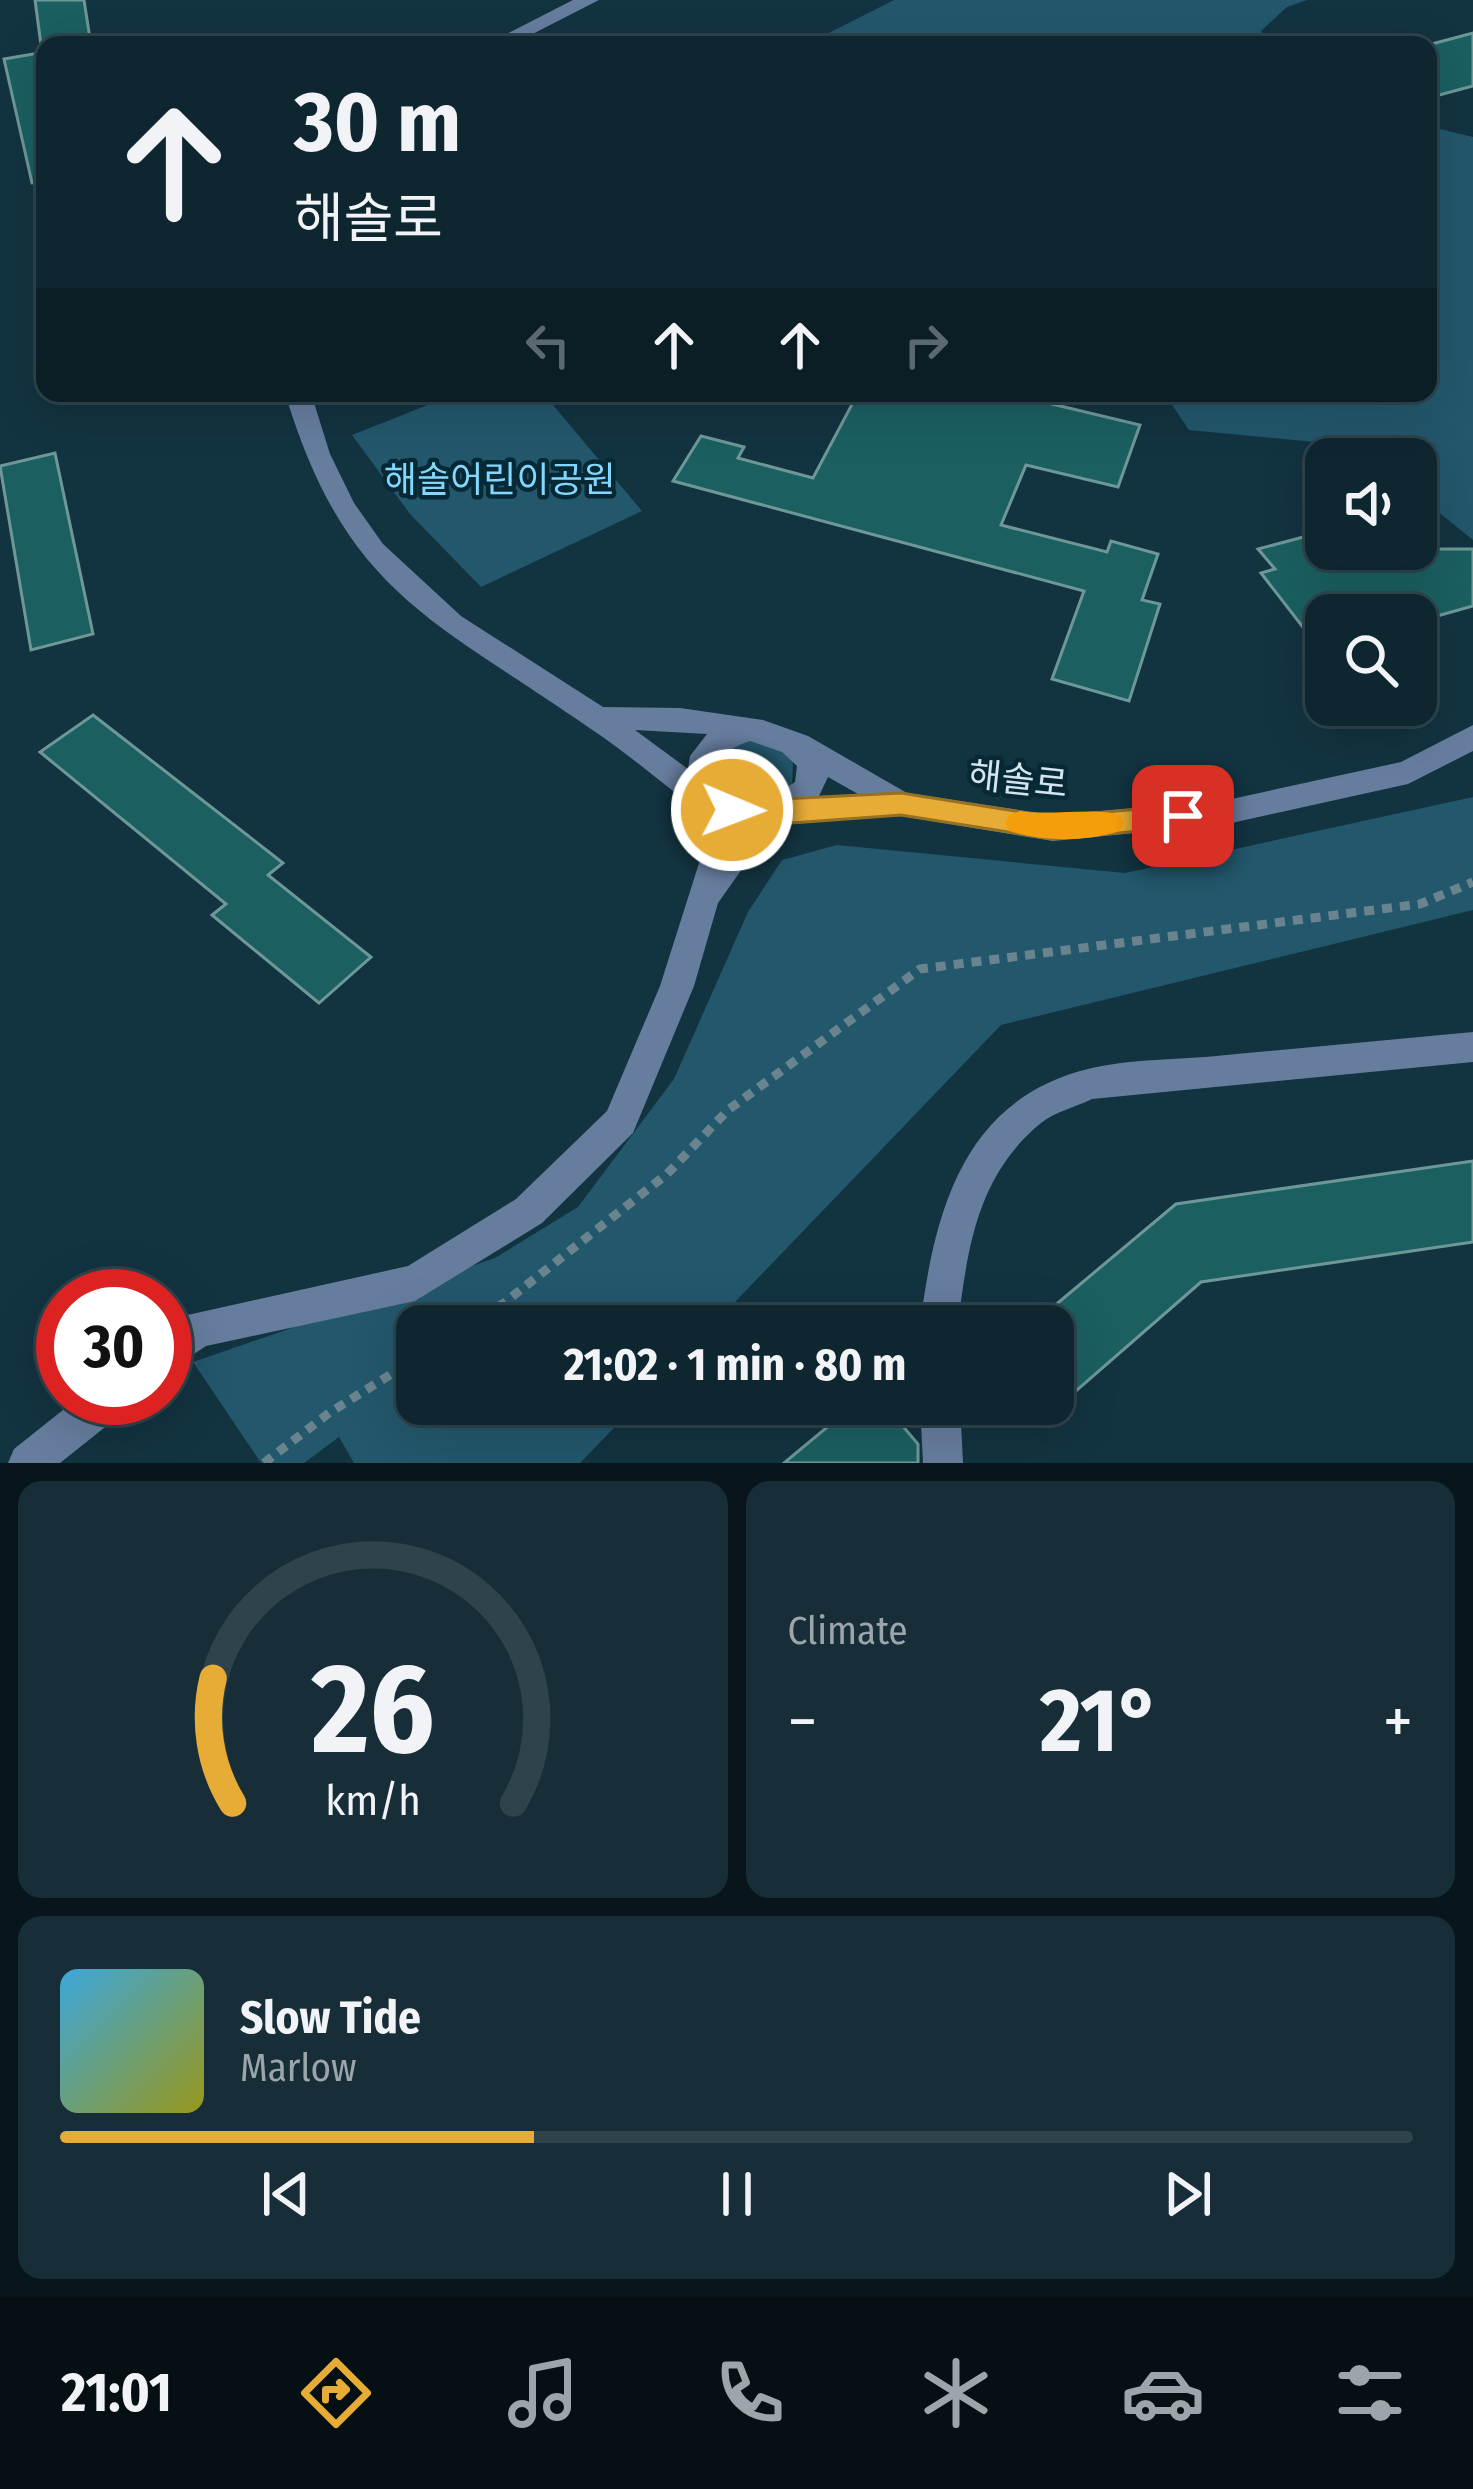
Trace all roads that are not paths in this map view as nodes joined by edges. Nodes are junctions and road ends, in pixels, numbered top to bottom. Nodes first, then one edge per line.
1 (589, 0) edge
2 (514, 36) edge
3 (300, 402) edge
4 (598, 718) junction
5 (748, 729) junction
6 (1473, 737) edge
7 (797, 744) junction
8 (901, 804) junction
9 (758, 812) junction
10 (1473, 1047) edge
11 (942, 1305) edge
12 (192, 1332) edge
13 (76, 1425) edge
14 (941, 1425) edge
15 (28, 1463) edge
16 (944, 1463) edge

1 - 2 street
3 - 4 street
4 - 5 street
4 - 9 street
5 - 7 street
5 - 9 street
6 - 8 street, 해솔로
7 - 8 street
7 - 9 street
8 - 9 street
9 - 12 street
10 - 11 street
13 - 15 street
14 - 16 street

